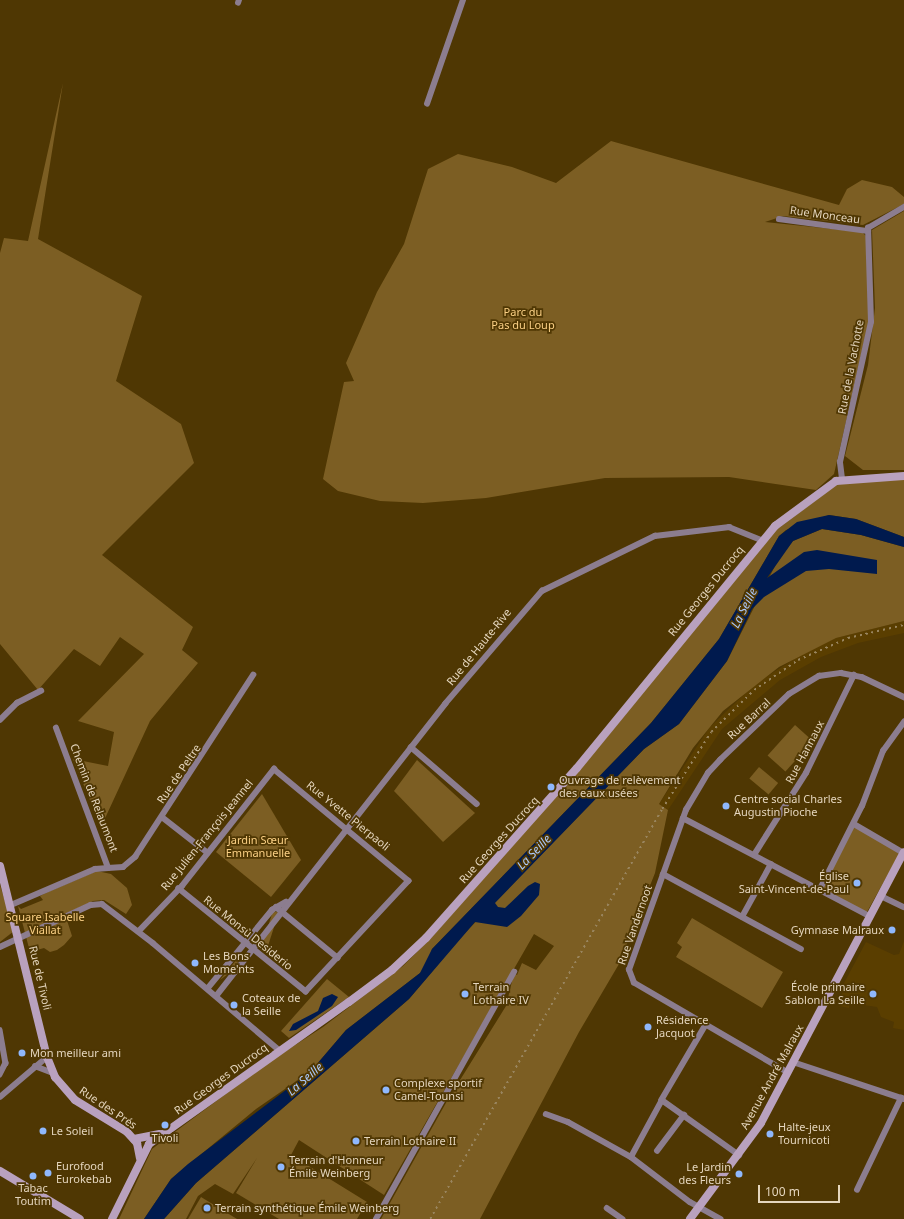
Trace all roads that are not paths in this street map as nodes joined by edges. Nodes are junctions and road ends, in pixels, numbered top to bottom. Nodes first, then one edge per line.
1 (463, 0) edge
2 (427, 104) dead end
3 (904, 207) edge
4 (779, 219) dead end
5 (868, 231) junction
6 (904, 476) edge
7 (842, 479) junction
8 (762, 540) junction
9 (254, 675) dead end
10 (854, 675) junction
11 (41, 691) dead end
12 (904, 697) edge
13 (0, 720) edge
14 (904, 722) edge
15 (56, 728) dead end
16 (411, 747) junction
17 (274, 769) joint
18 (477, 804) dead end
19 (162, 817) junction
20 (684, 818) junction
21 (854, 824) junction
22 (346, 828) junction
23 (207, 852) junction
24 (904, 853) edge
25 (754, 855) junction
26 (771, 864) junction
27 (0, 866) edge
28 (108, 868) junction
29 (663, 874) junction
30 (179, 889) junction
31 (820, 889) junction
32 (881, 896) junction
33 (286, 902) junction
34 (11, 905) junction
35 (276, 907) junction
36 (904, 907) edge
37 (284, 914) junction
38 (870, 916) junction
39 (742, 917) junction
40 (139, 931) junction
41 (19, 936) junction
42 (245, 943) junction
43 (0, 947) edge
44 (802, 949) dead end
45 (254, 950) junction
46 (338, 958) junction
47 (514, 972) dead end
48 (208, 988) junction
49 (216, 995) junction
50 (706, 1025) junction
51 (0, 1030) edge
52 (279, 1050) junction
53 (47, 1057) junction
54 (793, 1062) junction
55 (35, 1066) junction
56 (54, 1073) junction
57 (788, 1073) junction
58 (0, 1075) edge
59 (0, 1096) edge
60 (902, 1099) edge
61 (662, 1100) junction
62 (546, 1114) dead end
63 (684, 1115) junction
64 (161, 1134) junction
65 (134, 1140) junction
66 (657, 1151) dead end
67 (739, 1156) junction
68 (631, 1157) junction
69 (140, 1158) junction
70 (0, 1171) edge
71 (857, 1190) dead end
72 (699, 1207) junction
73 (607, 1208) dead end
74 (80, 1219) edge
75 (112, 1219) edge
76 (376, 1219) edge
77 (622, 1219) edge
78 (690, 1219) edge
79 (721, 1219) edge

1 - 2 street
3 - 5 street
4 - 5 street, Rue Monceau
5 - 7 street, Rue de la Vachotte
6 - 7 street
7 - 8 street, Rue Georges Ducrocq
8 - 16 street, Rue de Haute-Rive
8 - 52 street, Rue Georges Ducrocq
9 - 19 street, Rue de Peltre
10 - 12 street
10 - 20 street, Rue Barral
10 - 25 street, Rue Hannaux
11 - 13 street
14 - 21 street
15 - 28 street, Chemin de Relaumont
16 - 18 street
16 - 22 street, Rue de Haute-Rive
17 - 22 street, Rue Yvette Pierpaoli
17 - 23 street, Rue Julien-François Jeannel
19 - 23 street
19 - 28 street, Rue de Peltre
20 - 25 street
20 - 29 street, Rue Vandernoot
21 - 24 street
21 - 31 street
22 - 33 street, Rue de Haute-Rive
22 - 46 street, Rue Yvette Pierpaoli
23 - 30 street, Rue Julien-François Jeannel
24 - 32 street, Avenue André Malraux
25 - 26 street
26 - 31 street
26 - 39 street
27 - 34 street, Rue de Tivoli
28 - 34 street, Chemin de Relaumont
29 - 39 street
29 - 50 street, Rue Vandernoot
30 - 40 street, Rue Julien-François Jeannel
30 - 42 street, Rue Monsù Desiderio
31 - 38 street
32 - 36 street
32 - 38 street, Avenue André Malraux
33 - 35 street, Rue de Haute-Rive
33 - 37 street, Rue de Haute-Rive
34 - 41 street, Rue de Tivoli
35 - 37 street
35 - 42 street, Rue de Haute-Rive
37 - 45 street
37 - 46 street
38 - 54 street, Avenue André Malraux
39 - 44 street
40 - 41 street
40 - 48 street
41 - 43 street
41 - 53 street, Rue de Tivoli
42 - 45 street, Rue Monsù Desiderio
42 - 48 street, Rue de Haute-Rive
45 - 46 street, Rue Monsù Desiderio
45 - 49 street
47 - 76 street
48 - 49 street
49 - 52 street
50 - 57 street, Rue Vandernoot
50 - 61 street
51 - 58 street
52 - 64 street, Rue Georges Ducrocq
53 - 55 street
53 - 56 street, Rue des Prés
54 - 57 street, Avenue André Malraux
54 - 60 street
55 - 56 street
55 - 59 street
56 - 65 street, Rue des Prés
57 - 67 street, Avenue André Malraux
60 - 71 street
61 - 63 street
61 - 68 street
62 - 68 street
63 - 66 street
63 - 67 street
64 - 65 street, Rue Georges Ducrocq
64 - 69 street, Rue Georges Ducrocq
65 - 69 street, Rue des Prés
67 - 72 street, Avenue André Malraux
68 - 72 street
69 - 75 street, Rue Georges Ducrocq
70 - 74 street
72 - 78 street, Avenue André Malraux
72 - 79 street
73 - 77 street

